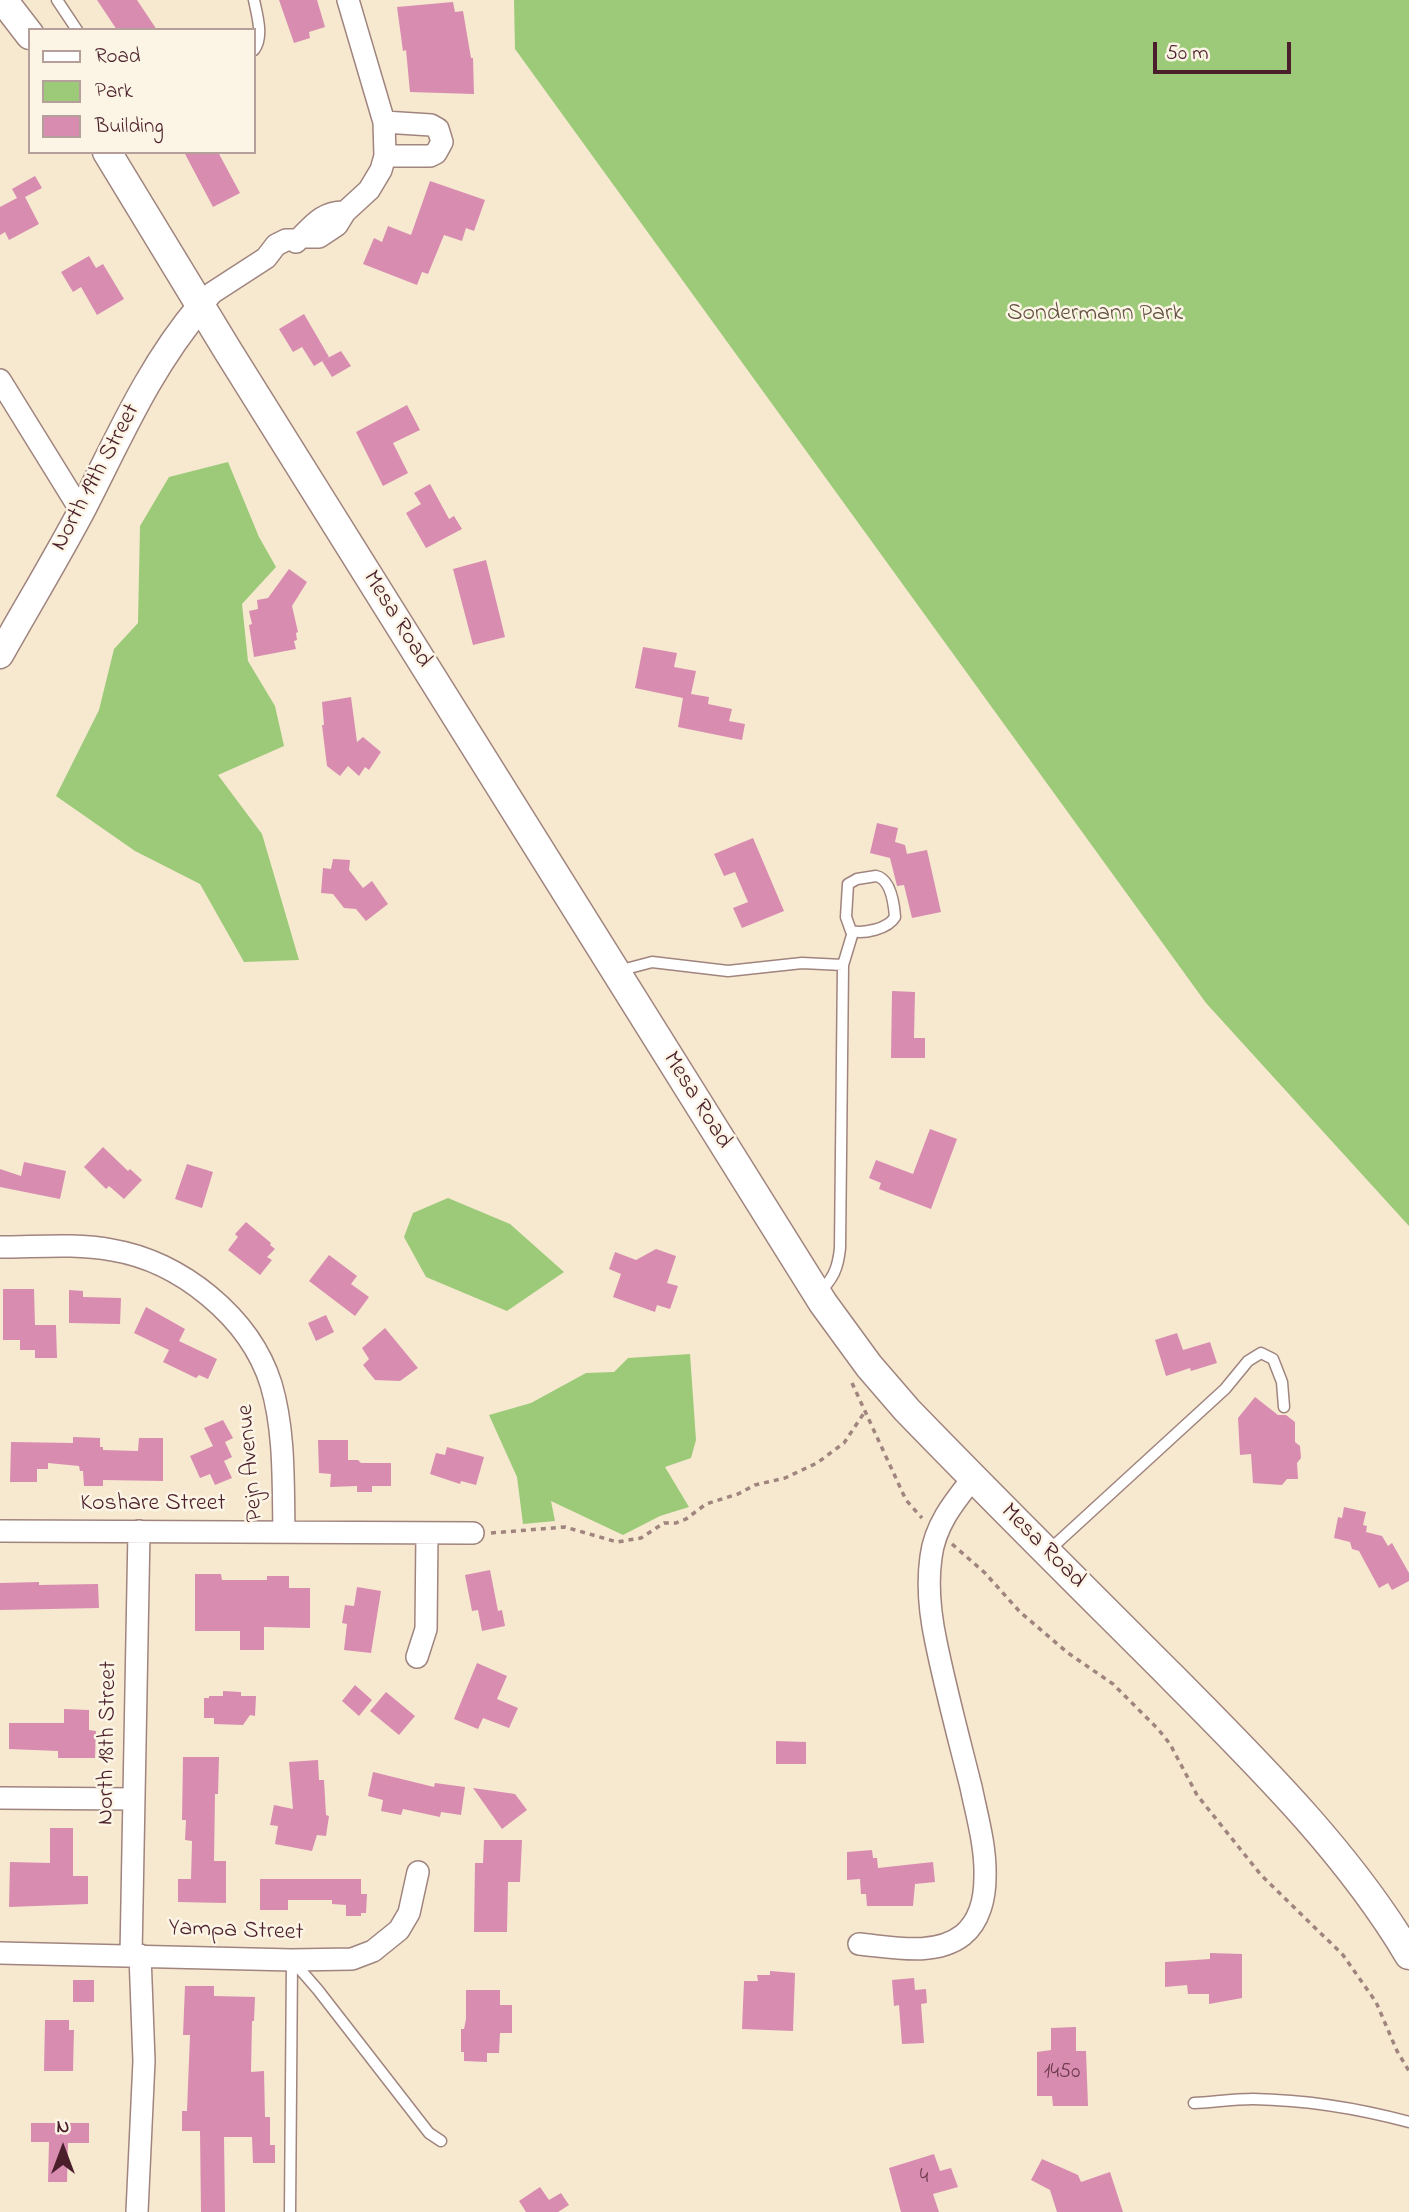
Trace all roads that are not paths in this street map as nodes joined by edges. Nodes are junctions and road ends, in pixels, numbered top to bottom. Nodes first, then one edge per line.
1 (3, 0) edge
2 (57, 0) edge
3 (254, 0) edge
4 (348, 0) edge
5 (76, 28) edge
6 (28, 32) edge
7 (256, 47) edge
8 (384, 122) junction
9 (108, 154) edge
10 (385, 156) junction
11 (201, 306) junction
12 (0, 380) edge
13 (81, 511) junction
14 (0, 655) edge
15 (853, 932) junction
16 (843, 965) junction
17 (616, 971) junction
18 (0, 1247) edge
19 (817, 1294) junction
20 (1284, 1407) dead end
21 (973, 1478) junction
22 (0, 1531) edge
23 (139, 1531) junction
24 (284, 1532) junction
25 (427, 1533) junction
26 (473, 1533) road end
27 (1047, 1552) junction
28 (417, 1657) dead end
29 (0, 1798) edge
30 (134, 1799) junction
31 (418, 1872) dead end
32 (859, 1944) dead end
33 (0, 1952) edge
34 (136, 1955) junction
35 (1409, 1955) edge
36 (292, 1961) junction
37 (1194, 2103) dead end
38 (1409, 2122) edge
39 (440, 2141) dead end
40 (138, 2212) edge
41 (290, 2212) edge

1 - 6 main road
2 - 5 lane
3 - 7 lane
4 - 8 street
8 - 10 street
8 - 10 street
9 - 11 main road, Mesa Road
10 - 11 street
11 - 13 street, North 19th Street
11 - 17 main road, Mesa Road
12 - 13 street
13 - 14 street, North 19th Street
15 - 15 lane
15 - 16 lane
16 - 17 lane
16 - 19 lane
17 - 19 main road, Mesa Road
18 - 24 street, Pejn Avenue
19 - 21 main road, Mesa Road
20 - 27 lane
21 - 27 main road, Mesa Road
21 - 32 street
22 - 23 street, Koshare Street
23 - 24 street, Koshare Street
23 - 30 street, North 18th Street
24 - 25 street, Koshare Street
25 - 26 street, Koshare Street
25 - 28 street
27 - 35 main road, Mesa Road
29 - 30 street
30 - 34 street, North 18th Street
31 - 36 street, Yampa Street
33 - 34 street, Yampa Street
34 - 36 street, Yampa Street
34 - 40 street, North 18th Street
36 - 39 lane
36 - 41 lane
37 - 38 lane

